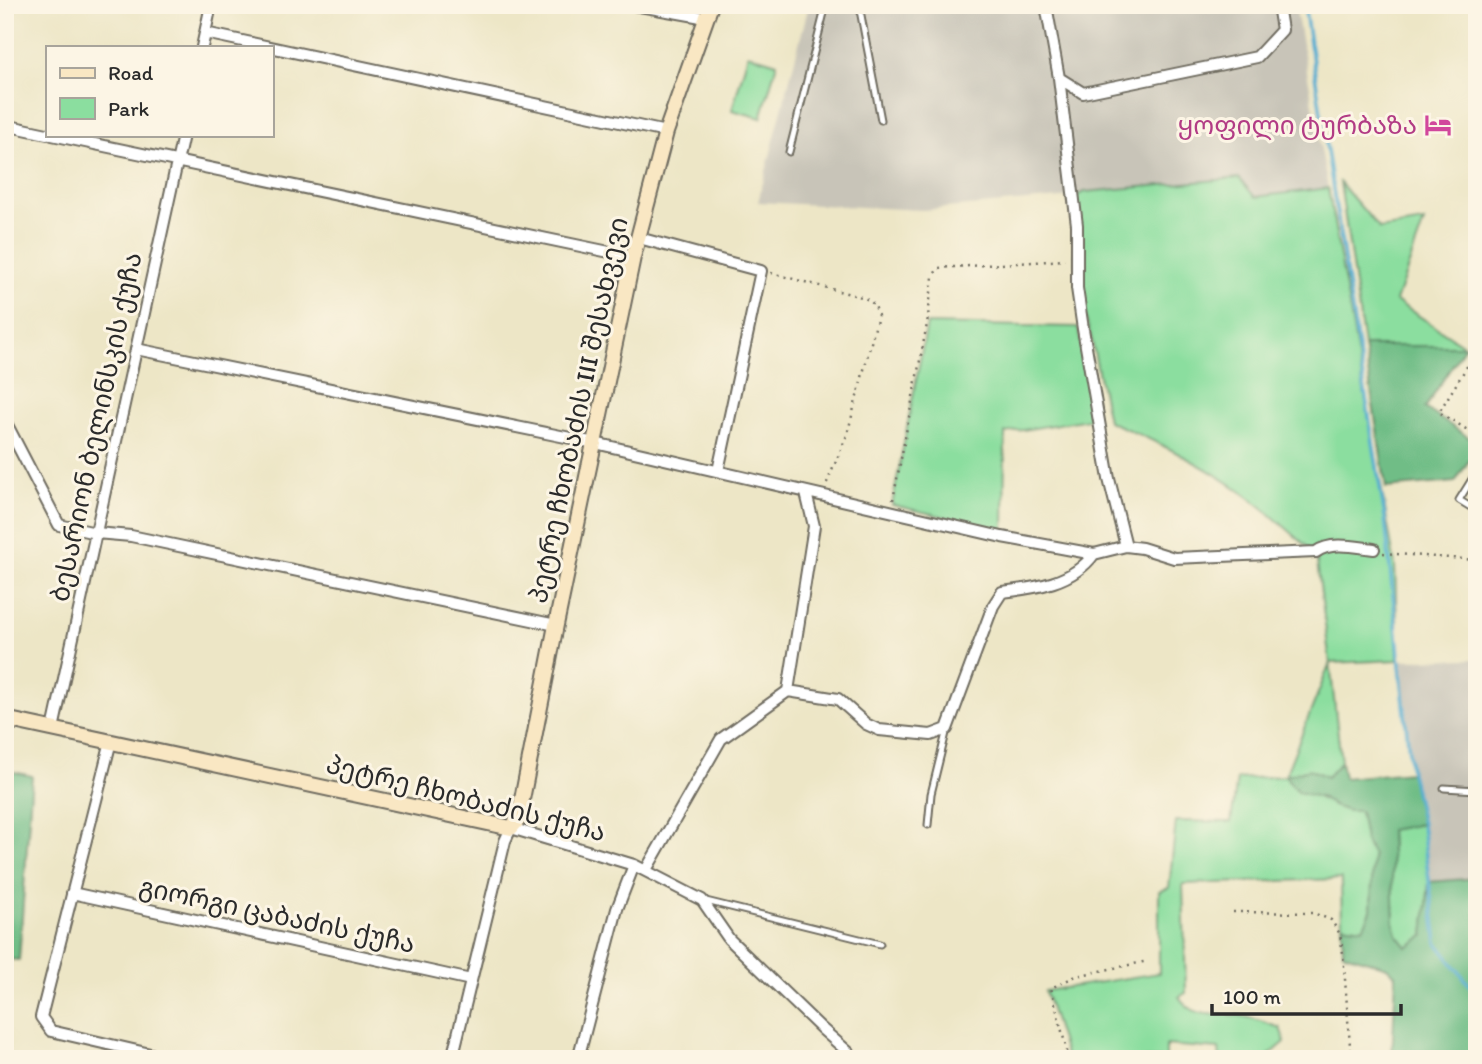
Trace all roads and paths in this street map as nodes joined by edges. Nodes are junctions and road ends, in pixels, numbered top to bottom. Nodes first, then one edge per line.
1 (634, 5) edge
2 (826, 5) edge
3 (859, 5) edge
4 (1046, 5) edge
5 (1278, 5) edge
6 (210, 6) edge
7 (709, 12) edge
8 (205, 33) junction
9 (202, 46) edge
10 (266, 46) edge
11 (273, 48) edge
12 (1059, 78) junction
13 (881, 120) dead end
14 (5, 125) edge
15 (666, 132) junction
16 (46, 133) edge
17 (60, 136) edge
18 (183, 136) edge
19 (789, 152) dead end
20 (177, 160) junction
21 (639, 238) junction
22 (634, 257) junction
23 (1077, 259) junction
24 (761, 271) junction
25 (136, 349) junction
26 (1477, 363) edge
27 (5, 421) edge
28 (1477, 436) edge
29 (595, 443) junction
30 (718, 471) junction
31 (1477, 471) edge
32 (806, 493) junction
33 (822, 495) junction
34 (891, 510) junction
35 (1477, 511) edge
36 (96, 533) junction
37 (1126, 546) junction
38 (1379, 551) joint
39 (1094, 554) junction
40 (1477, 560) edge
41 (556, 625) junction
42 (788, 691) junction
43 (5, 719) edge
44 (53, 729) junction
45 (947, 729) junction
46 (111, 741) junction
47 (1444, 788) dead end
48 (1477, 790) edge
49 (928, 825) dead end
50 (511, 828) junction
51 (634, 865) junction
52 (646, 870) junction
53 (72, 893) junction
54 (702, 900) junction
55 (1233, 912) dead end
56 (880, 944) dead end
57 (1148, 961) dead end
58 (471, 980) junction
59 (172, 1059) edge
60 (452, 1059) edge
61 (578, 1059) edge
62 (856, 1059) edge
63 (882, 1059) edge
64 (905, 1059) edge
65 (1069, 1059) edge
66 (1351, 1059) edge

1 - 7 street
2 - 19 lane
3 - 13 lane
4 - 12 street
5 - 12 street
6 - 8 street
7 - 15 street, პეტრე ჩხობაძის III შესახვევი
8 - 9 street
8 - 10 street
11 - 15 street
12 - 23 street
14 - 16 street
15 - 21 street, პეტრე ჩხობაძის III შესახვევი
17 - 20 street
18 - 20 street, ბესარიონ ბელინსკის ქუჩა
20 - 22 street
20 - 25 street, ბესარიონ ბელინსკის ქუჩა
21 - 22 street, პეტრე ჩხობაძის III შესახვევი
21 - 24 street
22 - 29 street, პეტრე ჩხობაძის III შესახვევი
23 - 34 path
23 - 37 street
24 - 30 street
24 - 33 path
25 - 29 street
25 - 36 street, ბესარიონ ბელინსკის ქუჩა
26 - 28 path
27 - 36 street
29 - 30 street
29 - 41 street, პეტრე ჩხობაძის III შესახვევი
30 - 32 street
31 - 35 lane
32 - 33 street
32 - 42 street
33 - 34 street
34 - 39 street
36 - 41 street
36 - 44 street, ბესარიონ ბელინსკის ქუჩა
37 - 38 street
37 - 39 street
38 - 40 path
39 - 45 street
41 - 50 street, პეტრე ჩხობაძის III შესახვევი
42 - 45 street
42 - 52 street
43 - 44 street, პეტრე ჩხობაძის ქუჩა
44 - 46 street, პეტრე ჩხობაძის ქუჩა
45 - 49 lane
46 - 50 street, პეტრე ჩხობაძის ქუჩა
46 - 53 street
47 - 48 lane
50 - 51 street, პეტრე ჩხობაძის ქუჩა
50 - 58 street
51 - 52 street, პეტრე ჩხობაძის ქუჩა
51 - 61 street
52 - 54 street, პეტრე ჩხობაძის ქუჩა
53 - 58 street, გიორგი ცაბაძის ქუჩა
53 - 59 street
54 - 56 lane
54 - 62 street
55 - 66 path
57 - 65 path
58 - 60 street
63 - 64 path

